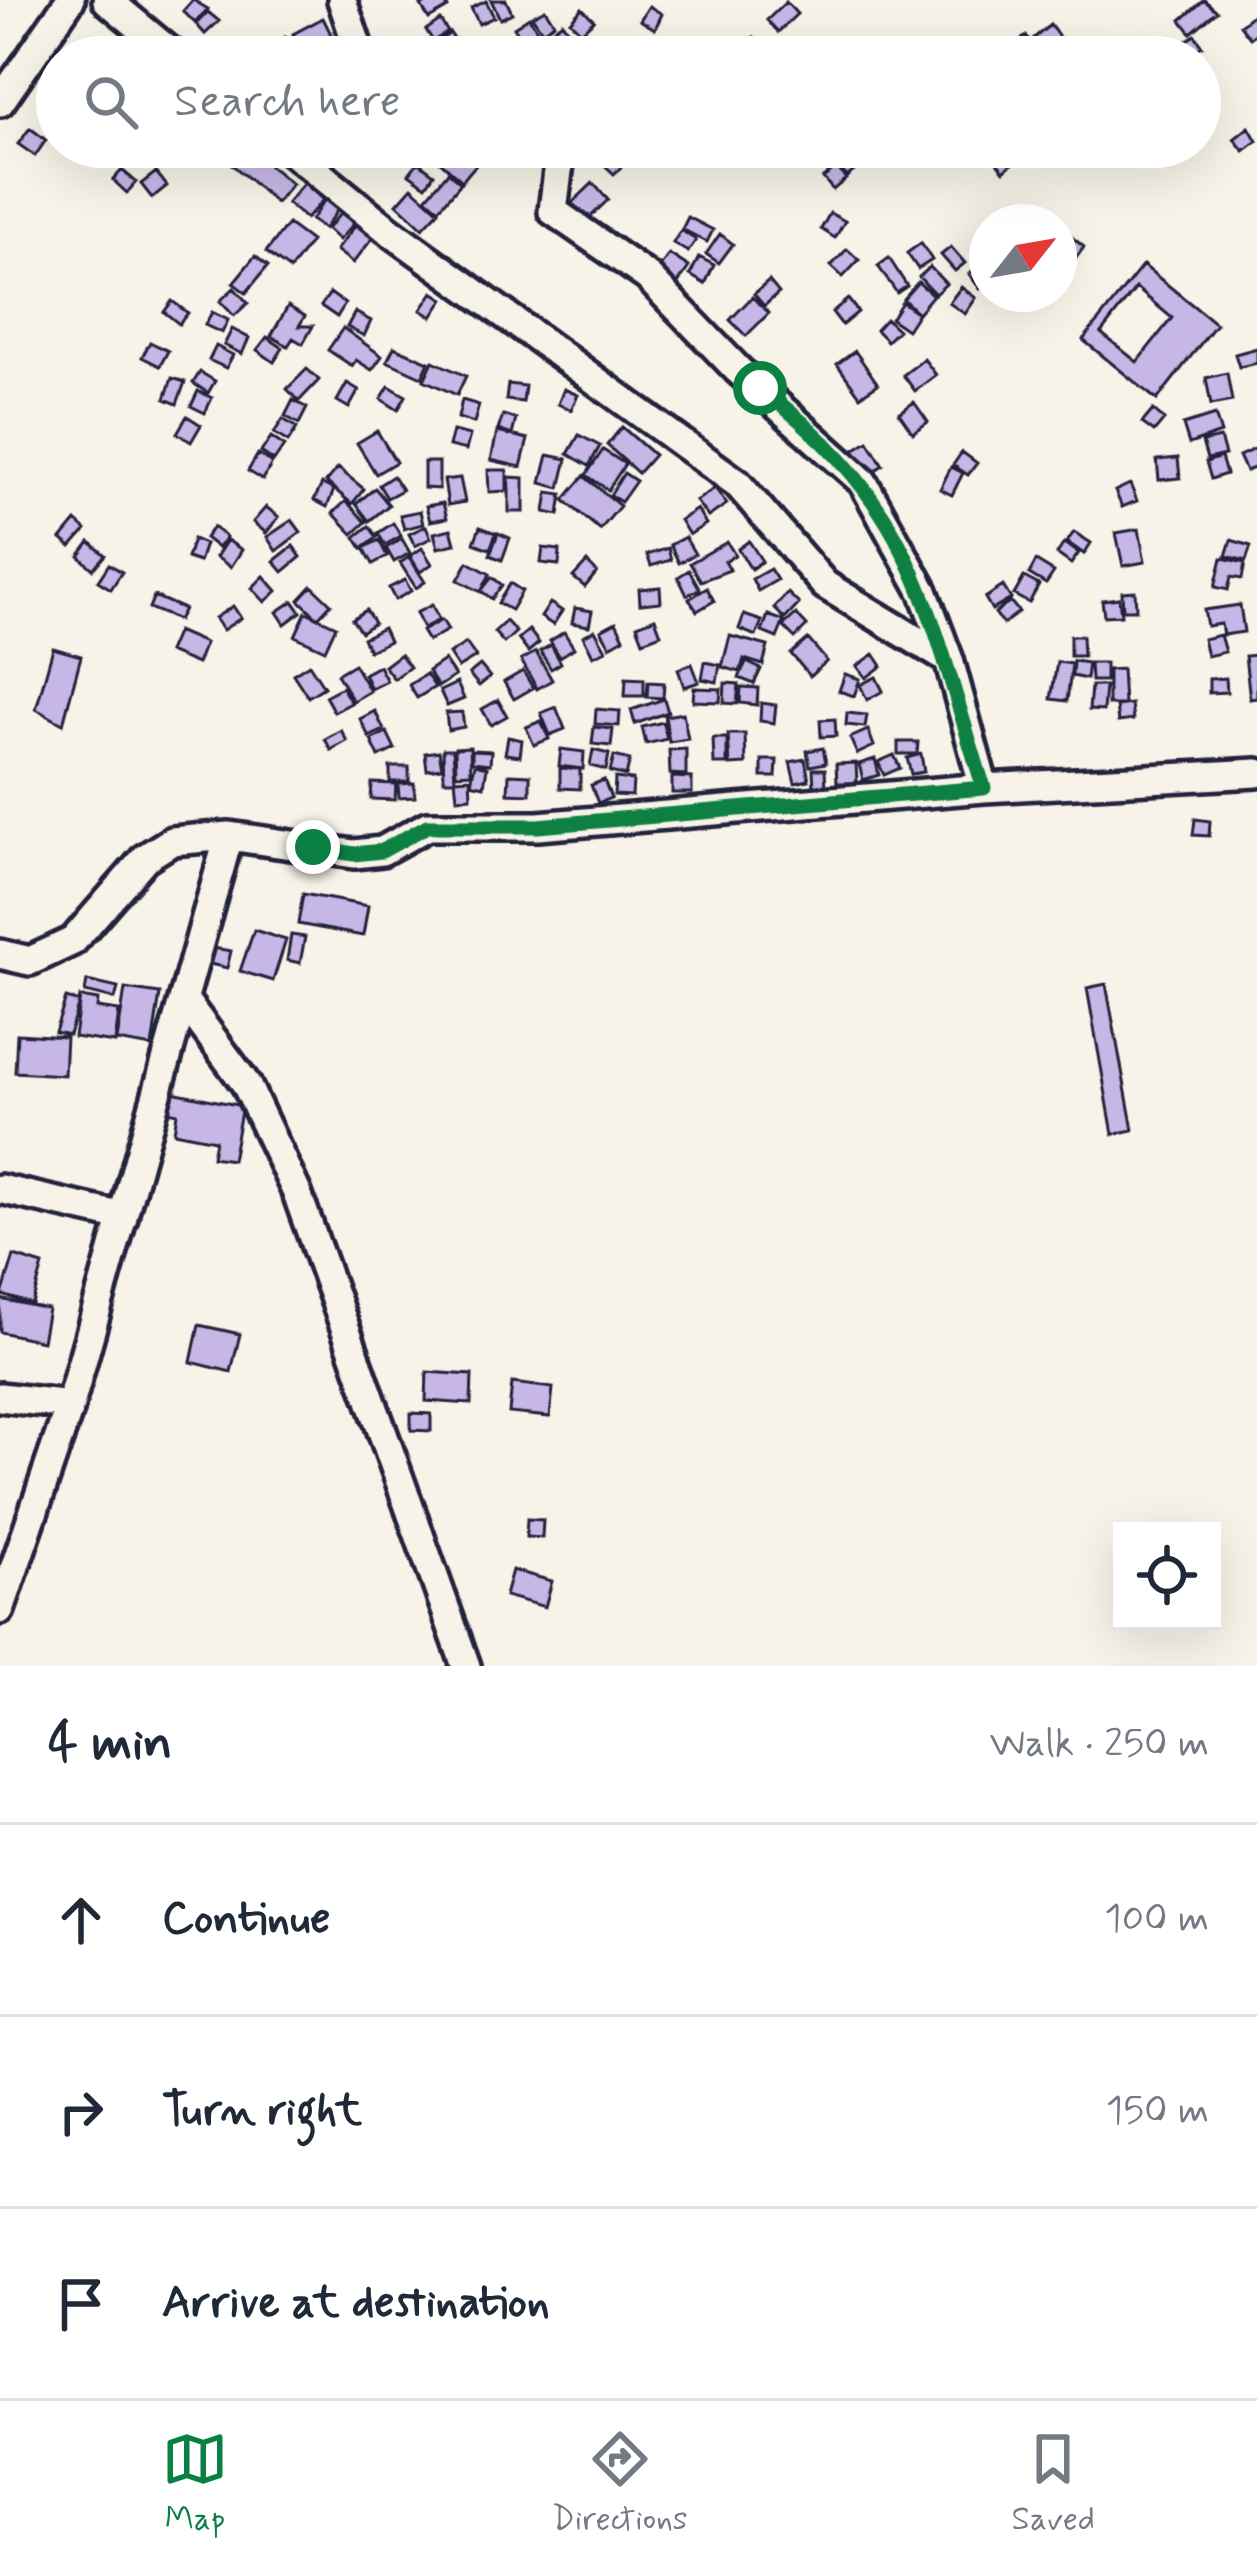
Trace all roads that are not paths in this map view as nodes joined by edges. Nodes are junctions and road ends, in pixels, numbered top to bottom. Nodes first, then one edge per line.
1 (70, 0) edge
2 (106, 0) edge
3 (342, 0) edge
4 (45, 36) edge
5 (150, 36) edge
6 (354, 36) edge
7 (36, 50) edge
8 (0, 102) edge
9 (312, 168) edge
10 (558, 168) edge
11 (949, 659) junction
12 (1257, 773) edge
13 (984, 788) junction
14 (229, 836) junction
15 (0, 954) edge
16 (184, 1000) junction
17 (0, 1190) edge
18 (123, 1217) junction
19 (0, 1397) edge
20 (70, 1405) junction
21 (0, 1610) edge
22 (466, 1666) edge

1 - 4 street
2 - 5 street
3 - 6 street
7 - 8 street
9 - 11 street
10 - 11 street
11 - 13 street
12 - 13 street
13 - 14 street
14 - 15 street
14 - 16 street
16 - 18 street
16 - 22 street
17 - 18 street
18 - 20 street
19 - 20 street
20 - 21 street

